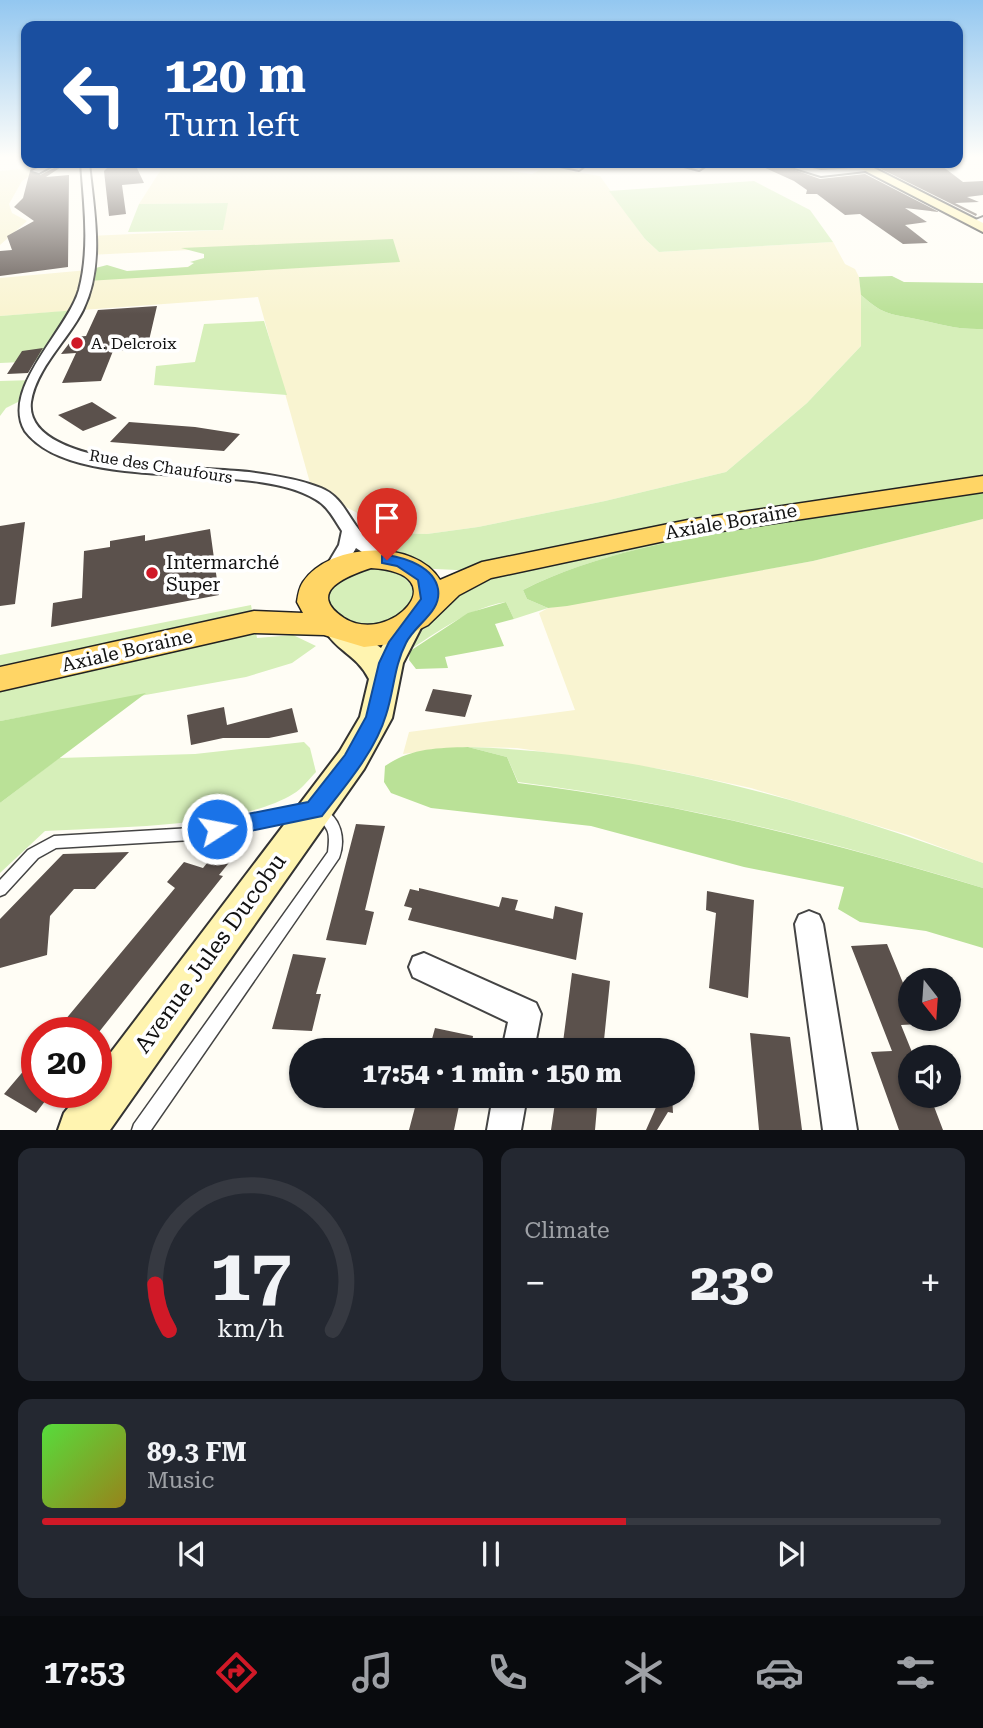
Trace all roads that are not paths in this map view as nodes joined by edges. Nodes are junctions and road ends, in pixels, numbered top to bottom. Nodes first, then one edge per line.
1 (88, 209) edge
2 (951, 209) edge
3 (980, 223) edge
4 (983, 484) edge
5 (351, 531) junction
6 (401, 564) junction
7 (482, 571) junction
8 (324, 579) junction
9 (417, 617) junction
10 (254, 622) junction
11 (332, 628) junction
12 (384, 678) junction
13 (0, 679) edge
14 (315, 810) junction
15 (0, 890) edge
16 (809, 924) dead end
17 (424, 967) dead end
18 (520, 1038) edge
19 (508, 1108) edge
20 (80, 1129) edge
21 (140, 1129) edge
22 (504, 1129) edge
23 (840, 1129) edge

1 - 5 street, Rue des Chaufours
2 - 3 street
4 - 7 main road, Axiale Boraine
5 - 6 street, Rue des Chaufours
5 - 8 street
6 - 7 main road, Axiale Boraine
6 - 8 main road
6 - 9 main road
7 - 9 main road, Axiale Boraine
8 - 10 main road, Axiale Boraine
8 - 11 main road
9 - 11 main road
9 - 12 street, Avenue Jules Ducobu
10 - 11 main road, Axiale Boraine
10 - 13 main road, Axiale Boraine
11 - 12 street
12 - 14 street, Avenue Jules Ducobu
14 - 15 lane, Avenue Jules Ducobu
14 - 20 street, Avenue Jules Ducobu
14 - 21 lane, Avenue Jules Ducobu
16 - 23 street
17 - 18 street
19 - 22 street

